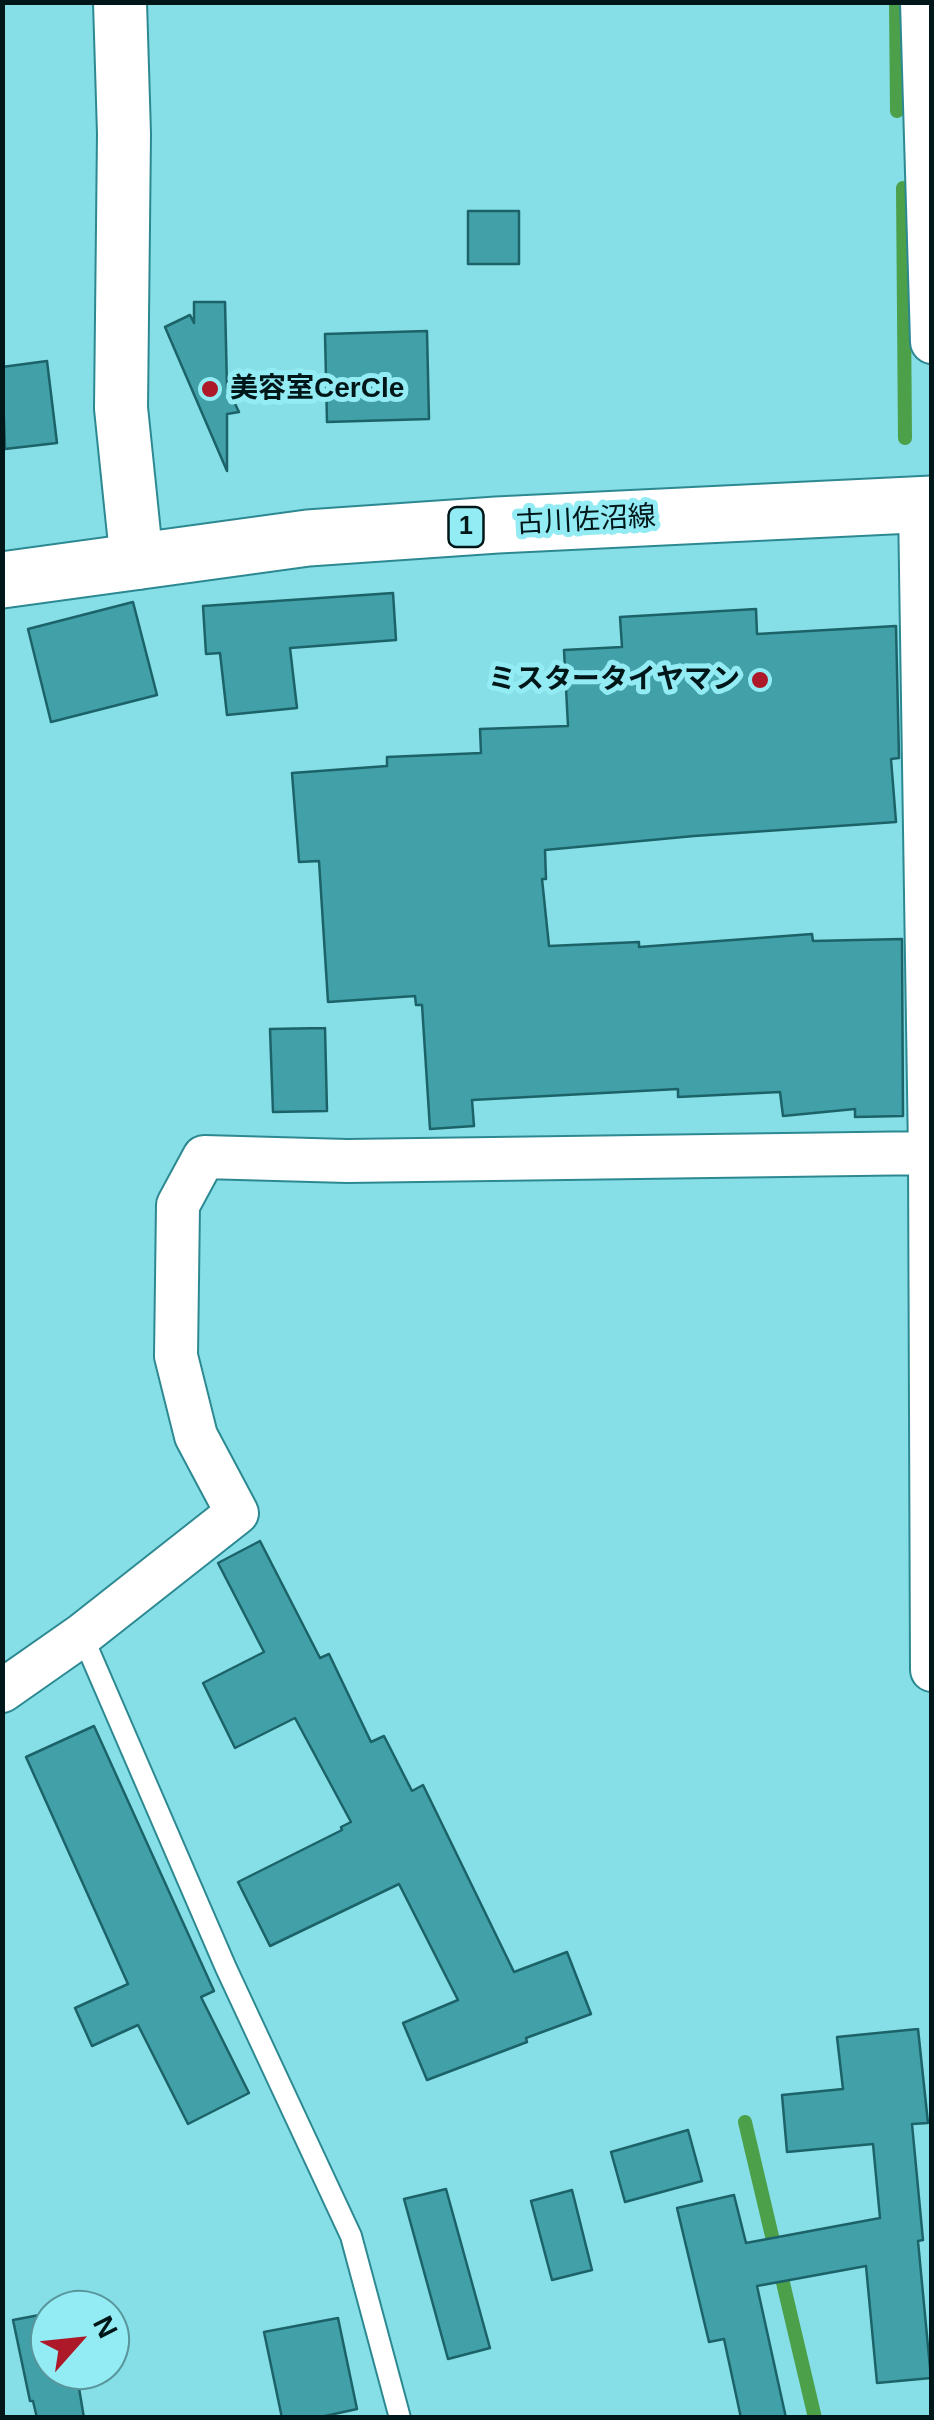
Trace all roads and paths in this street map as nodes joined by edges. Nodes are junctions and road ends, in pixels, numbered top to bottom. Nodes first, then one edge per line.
1 (120, 2) edge
2 (922, 2) edge
3 (932, 342) edge
4 (926, 505) edge
5 (137, 564) junction
6 (2, 580) edge
7 (931, 1153) edge
8 (930, 1545) edge
9 (82, 1635) junction
10 (932, 1670) edge
11 (2, 1691) edge
12 (400, 2418) edge

1 - 5 street
2 - 3 street
4 - 5 main road, 古川佐沼線 / 1
4 - 7 street
5 - 6 main road, 古川佐沼線 / 1
7 - 8 street
7 - 9 street
8 - 10 street
9 - 11 street
9 - 12 lane

